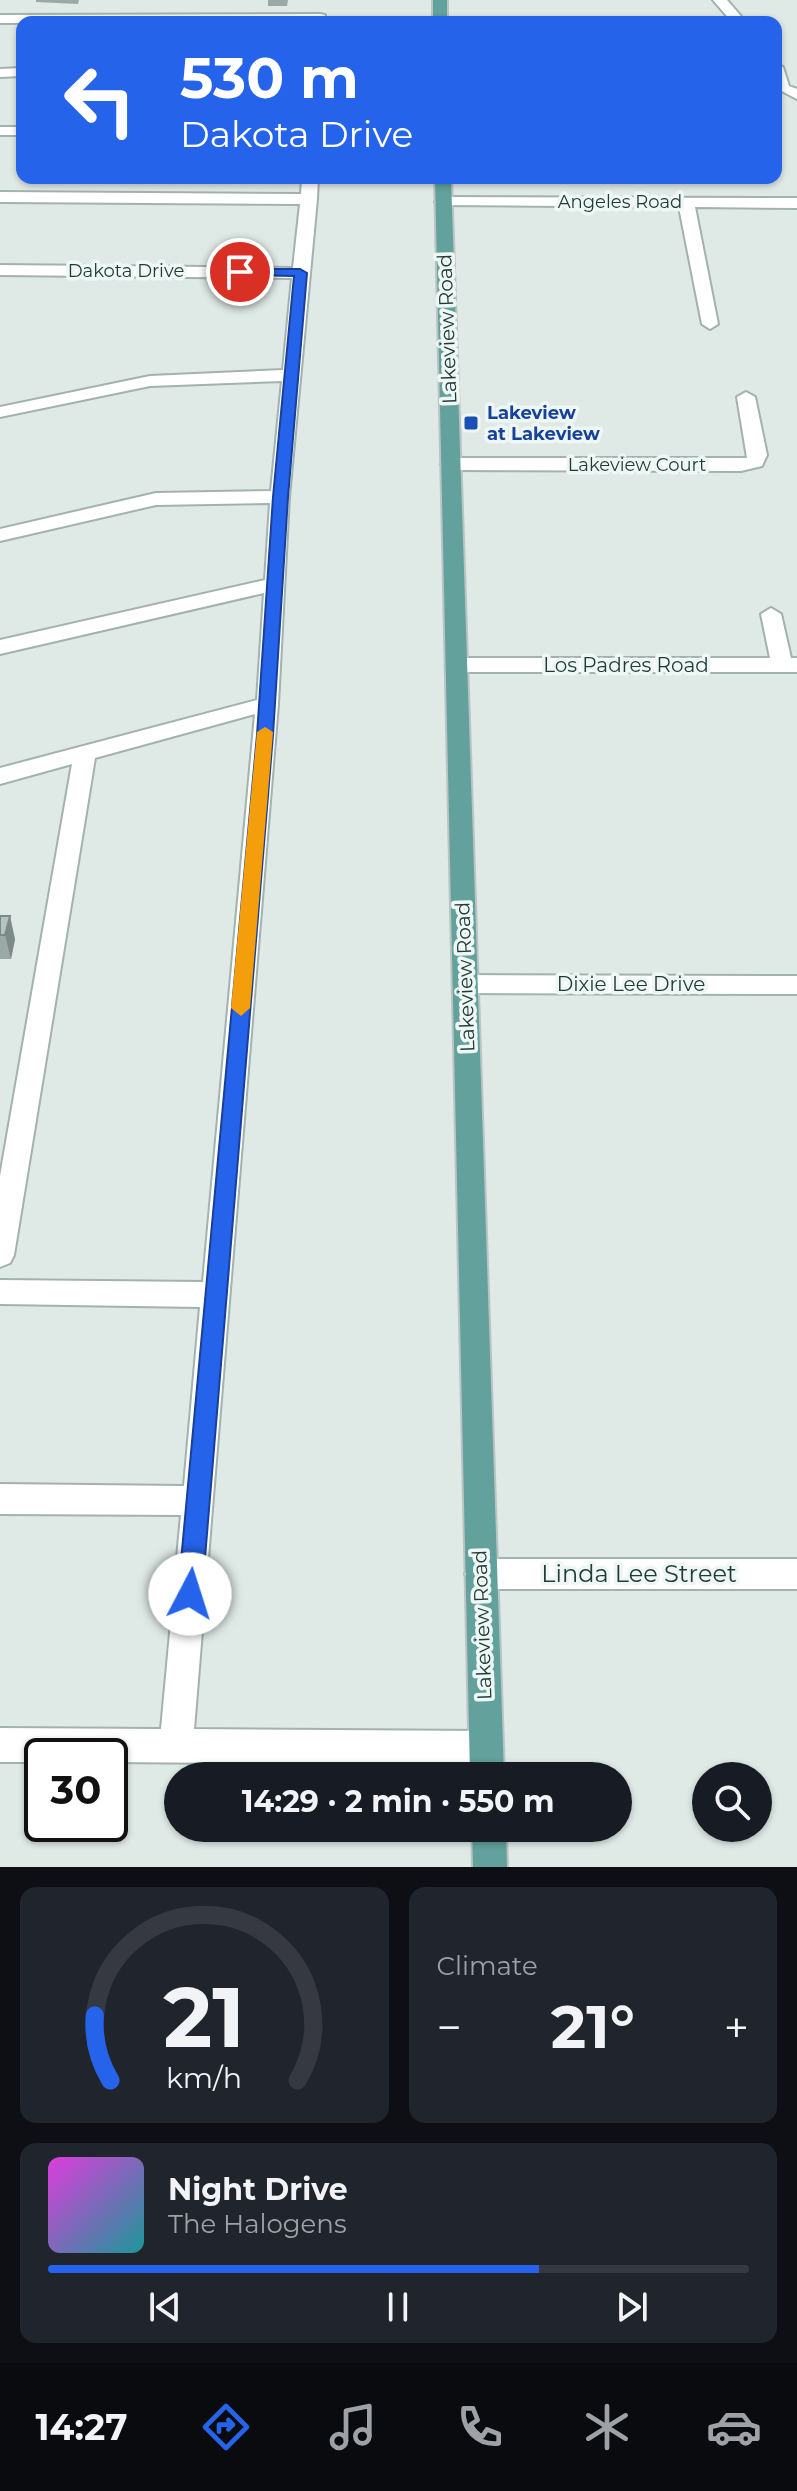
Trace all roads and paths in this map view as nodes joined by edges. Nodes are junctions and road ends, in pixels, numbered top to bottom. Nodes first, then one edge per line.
1 (720, 0) edge
2 (734, 16) edge
3 (310, 189) edge
4 (443, 190) edge
5 (0, 197) edge
6 (686, 203) junction
7 (797, 203) edge
8 (0, 270) edge
9 (300, 273) junction
10 (710, 324) dead end
11 (292, 375) junction
12 (746, 397) dead end
13 (0, 412) edge
14 (450, 464) junction
15 (280, 497) junction
16 (0, 535) edge
17 (275, 584) junction
18 (771, 614) dead end
19 (0, 647) edge
20 (456, 665) junction
21 (789, 665) edge
22 (267, 704) junction
23 (85, 752) junction
24 (0, 776) edge
25 (465, 984) junction
26 (797, 985) edge
27 (0, 1255) edge
28 (0, 1292) edge
29 (216, 1295) junction
30 (0, 1499) edge
31 (198, 1501) junction
32 (481, 1574) junction
33 (797, 1574) edge
34 (0, 1745) edge
35 (176, 1748) junction
36 (486, 1762) edge
37 (489, 1842) edge
38 (490, 1867) edge

1 - 2 street
3 - 5 street
3 - 9 street
4 - 6 street, Angeles Road
4 - 14 main road, Lakeview Road
6 - 7 street, Angeles Road
6 - 10 street
8 - 9 street, Dakota Drive
9 - 11 street
11 - 13 street
11 - 15 street
12 - 14 street, Lakeview Court
14 - 20 main road, Lakeview Road
15 - 16 street
15 - 17 street
17 - 19 street
17 - 22 street
18 - 21 street
20 - 21 street, Los Padres Road
20 - 25 main road, Lakeview Road
22 - 23 street
22 - 29 street
23 - 24 street
23 - 27 street
25 - 26 street, Dixie Lee Drive
25 - 32 main road, Lakeview Road
28 - 29 street
29 - 31 street
30 - 31 street
31 - 35 street
32 - 33 street, Linda Lee Street
32 - 36 main road, Lakeview Road
34 - 35 street
35 - 36 street
37 - 38 main road

